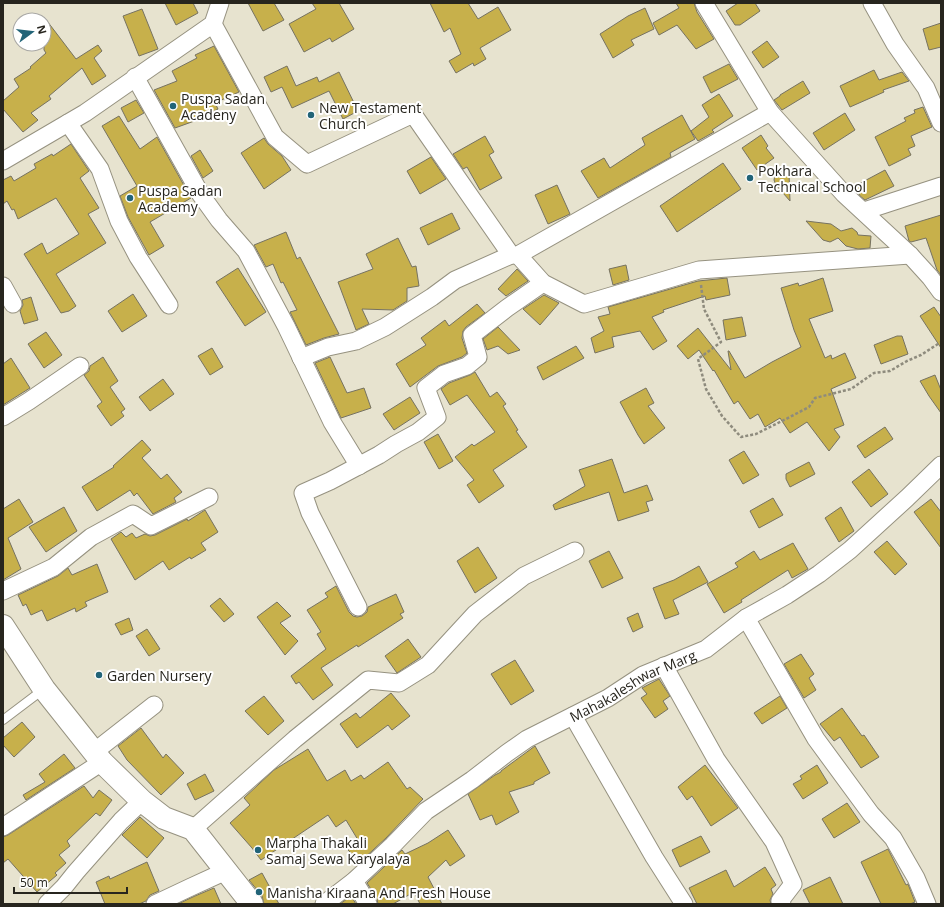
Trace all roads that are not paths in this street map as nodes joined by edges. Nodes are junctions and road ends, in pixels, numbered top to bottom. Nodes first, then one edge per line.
1 (220, 3) edge
2 (704, 3) edge
3 (872, 3) edge
4 (213, 24) junction
5 (135, 78) junction
6 (770, 112) junction
7 (68, 122) junction
8 (941, 123) edge
9 (3, 161) edge
10 (941, 186) edge
11 (864, 211) junction
12 (515, 255) junction
13 (910, 256) junction
14 (543, 283) junction
15 (3, 286) edge
16 (941, 292) edge
17 (12, 304) dead end
18 (169, 305) dead end
19 (301, 358) junction
20 (80, 366) dead end
21 (3, 417) edge
22 (941, 465) edge
23 (359, 466) junction
24 (209, 497) dead end
25 (575, 551) dead end
26 (3, 591) edge
27 (358, 607) dead end
28 (746, 618) junction
29 (3, 626) edge
30 (664, 666) junction
31 (44, 689) junction
32 (154, 705) dead end
33 (573, 716) junction
34 (3, 720) edge
35 (98, 757) junction
36 (142, 802) junction
37 (3, 827) edge
38 (193, 829) junction
39 (226, 872) junction
40 (354, 881) junction
41 (47, 904) edge
42 (155, 904) edge
43 (252, 904) edge
44 (324, 904) edge
45 (368, 904) edge
46 (684, 904) edge
47 (782, 904) edge
48 (927, 904) edge

1 - 4 street
2 - 6 street
3 - 8 street
4 - 5 street
4 - 12 street
5 - 7 street
5 - 19 street
6 - 11 street
6 - 12 street
7 - 9 street
7 - 18 street
10 - 11 street
11 - 13 street
12 - 14 street
12 - 19 street
13 - 14 street
13 - 16 street
14 - 23 street
15 - 17 street
19 - 23 street
20 - 21 street
22 - 28 street, Mahakaleshwar Marg
23 - 27 street
24 - 26 street
25 - 38 street
28 - 30 street, Mahakaleshwar Marg
28 - 48 street
29 - 31 main road
30 - 33 street, Mahakaleshwar Marg
30 - 47 street
31 - 34 lane
31 - 35 main road
32 - 35 street
33 - 40 street, Mahakaleshwar Marg
33 - 46 street
35 - 36 main road
35 - 37 street
36 - 38 main road
36 - 41 street
38 - 39 main road
39 - 42 street
39 - 43 main road
40 - 44 street, Mahakaleshwar Marg
40 - 45 street

